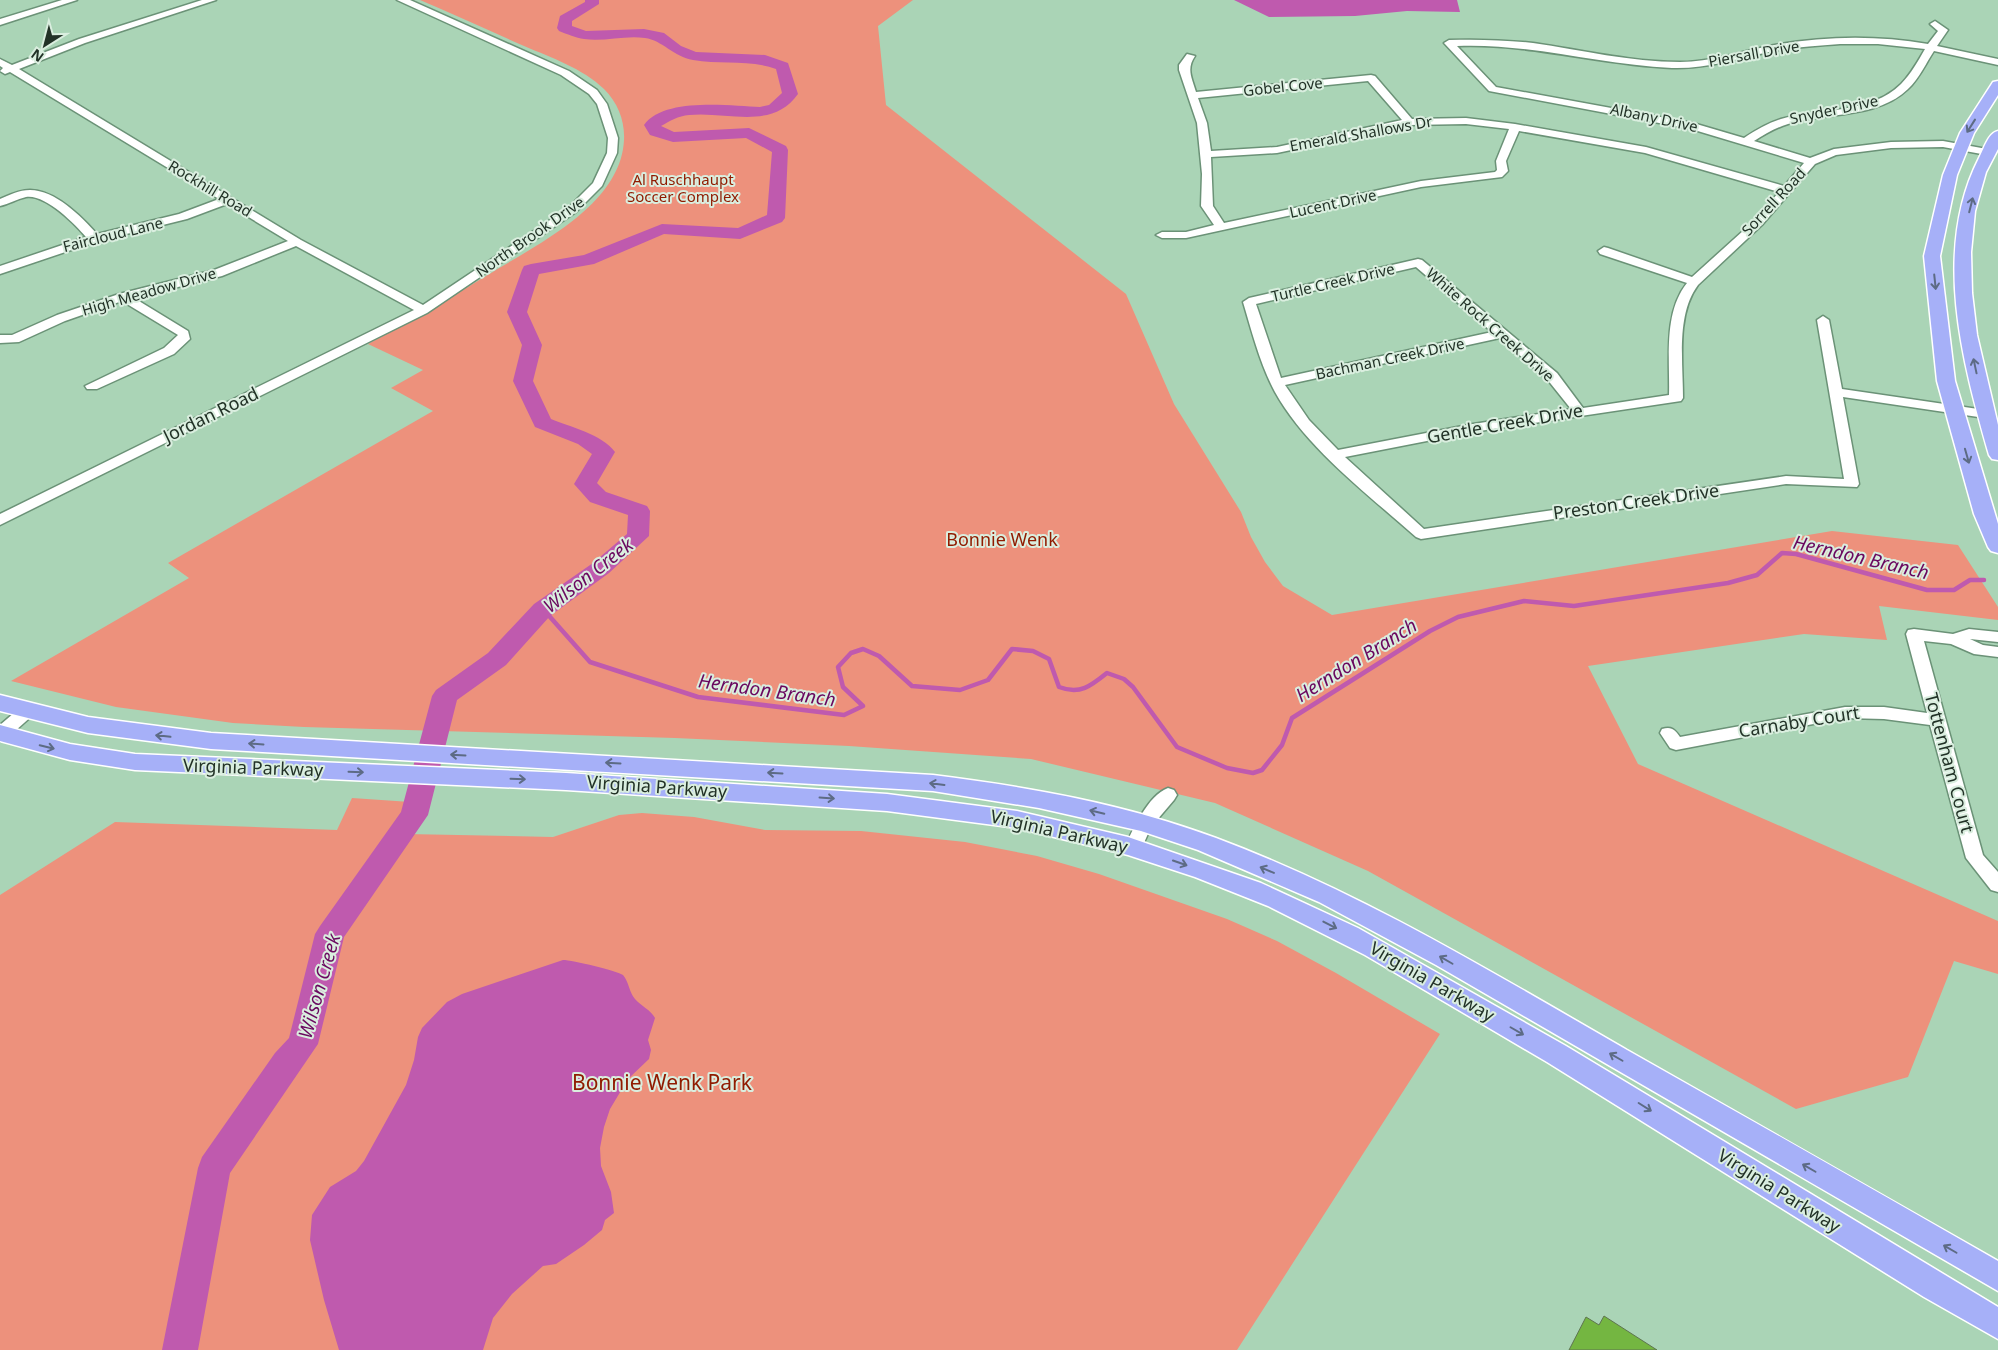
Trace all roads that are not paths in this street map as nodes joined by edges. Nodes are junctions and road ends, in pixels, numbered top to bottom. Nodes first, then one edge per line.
1 (72, 0) edge
2 (211, 0) edge
3 (402, 0) edge
4 (0, 22) edge
5 (1935, 24) dead end
6 (1930, 47) junction
7 (1190, 56) dead end
8 (0, 62) edge
9 (1998, 62) edge
10 (5, 71) edge
11 (1998, 85) edge
12 (1493, 89) joint
13 (1194, 96) junction
14 (1409, 122) junction
15 (1515, 127) junction
16 (1998, 135) edge
17 (1747, 141) junction
18 (1962, 146) junction
19 (1987, 152) junction
20 (1206, 154) junction
21 (1811, 162) junction
22 (1788, 191) junction
23 (227, 200) junction
24 (0, 203) edge
25 (1222, 228) junction
26 (1162, 235) dead end
27 (94, 238) junction
28 (297, 242) junction
29 (1604, 251) dead end
30 (1418, 263) joint
31 (0, 270) edge
32 (1694, 282) junction
33 (122, 297) junction
34 (422, 310) junction
35 (1823, 320) dead end
36 (1502, 334) junction
37 (0, 339) edge
38 (1278, 383) junction
39 (92, 386) dead end
40 (1836, 392) junction
41 (1676, 398) joint
42 (1953, 409) junction
43 (1579, 411) junction
44 (1985, 414) junction
45 (1998, 455) edge
46 (1335, 456) junction
47 (0, 520) edge
48 (1998, 547) edge
49 (1998, 637) edge
50 (1954, 639) junction
51 (1998, 652) edge
52 (0, 703) edge
53 (27, 711) junction
54 (1936, 720) junction
55 (1668, 733) dead end
56 (0, 734) edge
57 (555, 770) junction
58 (1168, 795) dead end
59 (1144, 824) junction
60 (1133, 849) junction
61 (1998, 885) edge
62 (1489, 984) junction
63 (1474, 1006) junction
64 (1998, 1277) edge
65 (1998, 1324) edge

1 - 4 street
2 - 10 street
3 - 34 street, North Brook Drive
5 - 6 street, Snyder Drive
6 - 9 street, Piersall Drive
6 - 12 street, Piersall Drive
6 - 17 street, Snyder Drive
7 - 13 street
8 - 10 street, Rockhill Road
10 - 23 street, Rockhill Road
11 -> 18 main road
12 - 17 street, Albany Drive
13 - 14 street, Gobel Cove
13 - 20 street
14 - 15 street, Emerald Shallows Dr
14 - 20 street, Emerald Shallows Dr
15 - 22 street, Emerald Shallows Dr
15 - 25 street, Lucent Drive
16 - 19 main road
17 - 21 street, Albany Drive
18 - 19 street, Sorrell Road
18 - 21 street, Sorrell Road
18 -> 42 main road
44 -> 19 main road
20 - 25 street
21 - 22 street, Sorrell Road
22 - 32 street, Sorrell Road
23 - 27 street, Faircloud Lane
23 - 28 street, Rockhill Road
24 - 27 street
25 - 26 street, Lucent Drive
27 - 31 street, Faircloud Lane
28 - 33 street, High Meadow Drive
28 - 34 street, Rockhill Road
29 - 32 street
30 - 36 street, White Rock Creek Drive
30 - 38 street, Turtle Creek Drive
32 - 41 street, Sorrell Road
33 - 37 street, High Meadow Drive
33 - 39 street
34 - 47 street, Jordan Road
35 - 40 street
36 - 38 street, Bachman Creek Drive
36 - 43 street, White Rock Creek Drive
38 - 46 street
40 - 42 street
40 - 46 street, Preston Creek Drive
41 - 43 street, Gentle Creek Drive
42 - 44 street
42 -> 48 main road
43 - 46 street, Gentle Creek Drive
44 - 45 main road
49 - 50 street
50 - 51 street
50 - 54 street, Tottenham Court
52 - 53 main road, Virginia Parkway
53 - 56 street
57 -> 53 main road, Virginia Parkway
54 - 55 street, Carnaby Court
54 - 61 street, Tottenham Court
56 -> 57 main road, Virginia Parkway
59 -> 57 main road, Virginia Parkway
57 -> 60 main road, Virginia Parkway
58 - 59 street
59 - 60 street
62 -> 59 main road, Virginia Parkway
60 -> 63 main road, Virginia Parkway
62 - 63 main road
64 -> 62 main road, Virginia Parkway
63 -> 65 main road, Virginia Parkway

